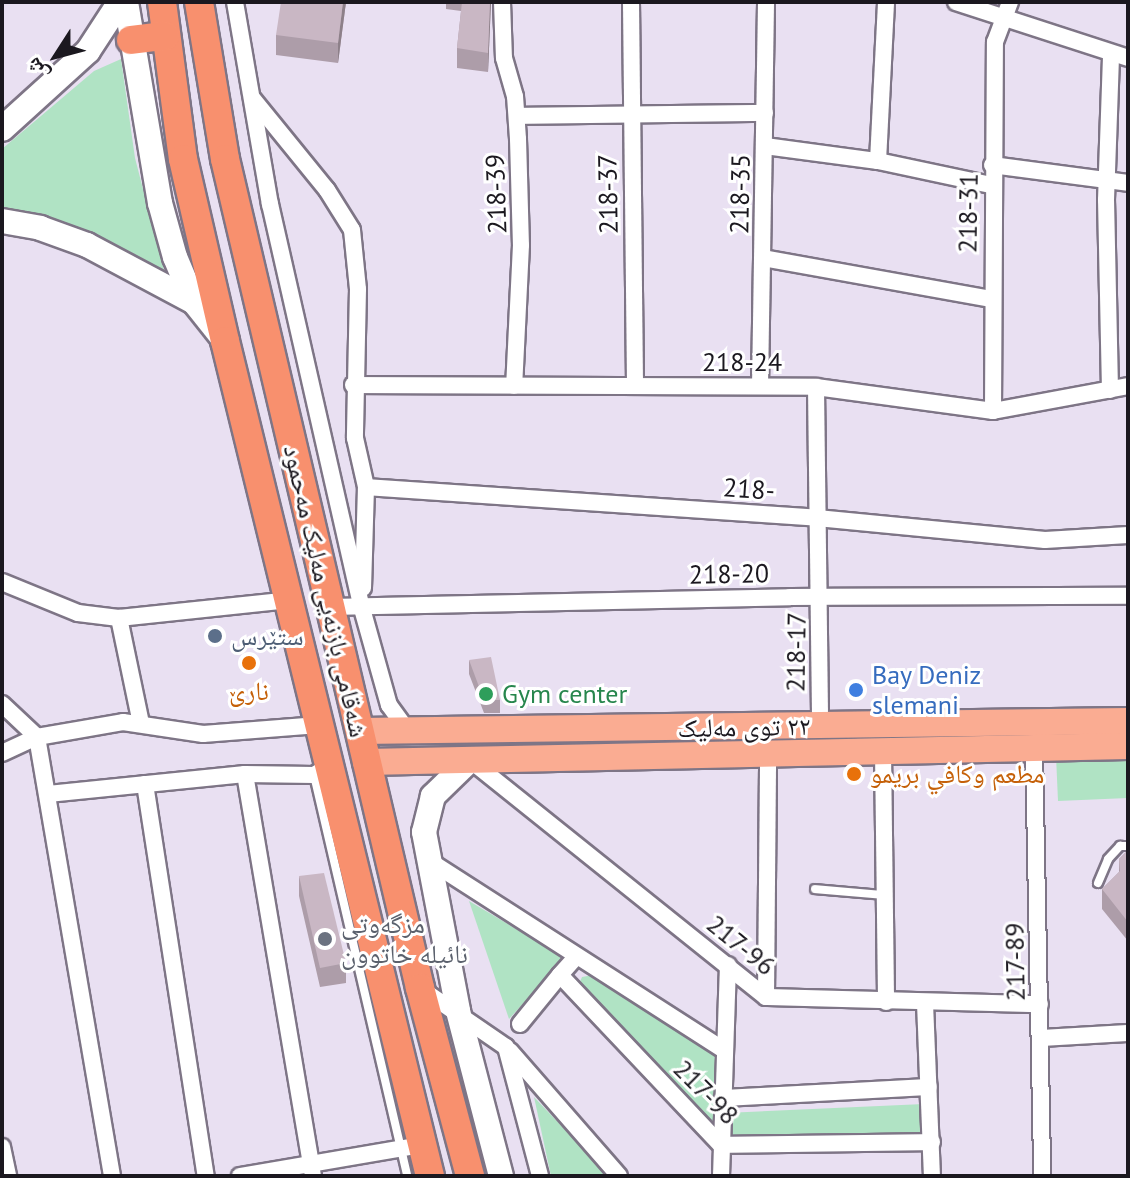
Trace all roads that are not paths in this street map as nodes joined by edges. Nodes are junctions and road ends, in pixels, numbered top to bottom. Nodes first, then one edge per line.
1 (123, 2) edge
2 (162, 2) edge
3 (199, 2) edge
4 (235, 2) edge
5 (502, 2) edge
6 (631, 2) edge
7 (766, 2) edge
8 (886, 2) edge
9 (956, 2) edge
10 (1008, 10) edge
11 (165, 36) junction
12 (131, 40) junction
13 (1123, 56) edge
14 (248, 92) junction
15 (765, 113) junction
16 (631, 115) junction
17 (517, 116) junction
18 (2, 129) edge
19 (765, 146) junction
20 (878, 161) junction
21 (992, 165) junction
22 (1107, 181) junction
23 (1128, 183) edge
24 (991, 185) junction
25 (2, 221) edge
26 (763, 258) junction
27 (992, 299) junction
28 (194, 302) junction
29 (225, 341) junction
30 (353, 385) junction
31 (514, 386) junction
32 (635, 386) junction
33 (760, 386) junction
34 (1128, 386) edge
35 (816, 387) junction
36 (1110, 390) junction
37 (993, 411) junction
38 (366, 487) junction
39 (817, 518) junction
40 (1128, 535) edge
41 (2, 582) edge
42 (1128, 596) edge
43 (821, 597) junction
44 (289, 600) junction
45 (361, 605) junction
46 (330, 607) junction
47 (119, 618) junction
48 (2, 704) edge
49 (1128, 721) edge
50 (141, 723) junction
51 (319, 725) junction
52 (820, 726) junction
53 (360, 731) junction
54 (409, 733) junction
55 (37, 737) junction
56 (1128, 746) edge
57 (1034, 748) junction
58 (883, 751) junction
59 (2, 753) edge
60 (768, 754) junction
61 (470, 760) junction
62 (366, 762) junction
63 (322, 770) junction
64 (245, 774) junction
65 (145, 784) junction
66 (48, 794) junction
67 (1128, 846) edge
68 (428, 860) junction
69 (1098, 883) dead end
70 (815, 889) dead end
71 (884, 895) junction
72 (576, 957) junction
73 (728, 965) junction
74 (560, 975) junction
75 (420, 988) junction
76 (766, 997) junction
77 (886, 1002) junction
78 (925, 1003) junction
79 (1040, 1004) junction
80 (458, 1011) junction
81 (520, 1024) dead end
82 (1128, 1033) edge
83 (1041, 1038) junction
84 (506, 1047) junction
85 (724, 1050) junction
86 (929, 1087) junction
87 (723, 1098) junction
88 (932, 1142) junction
89 (721, 1145) junction
90 (2, 1147) edge
91 (410, 1147) junction
92 (312, 1170) edge
93 (8, 1176) edge
94 (112, 1176) edge
95 (206, 1176) edge
96 (240, 1176) edge
97 (407, 1176) edge
98 (430, 1176) edge
99 (470, 1176) edge
100 (501, 1176) edge
101 (540, 1176) edge
102 (619, 1176) edge
103 (721, 1176) edge
104 (932, 1176) edge
105 (1042, 1176) edge

1 - 12 main road
1 - 18 main road
2 - 11 highway, شەقامی بازنەیی مەلیک مەحمود
3 - 46 highway, شەقامی بازنەیی مەلیک مەحمود
4 - 14 street
5 - 17 street, 218-39
6 - 16 street, 218-37
7 - 15 street, 218-35
8 - 20 street
9 - 10 street
10 - 13 street
10 - 21 street, 218-31
11 - 12 highway
11 - 29 highway, شەقامی بازنەیی مەلیک مەحمود
12 - 28 main road
13 - 22 street
14 - 30 street
14 - 45 street
15 - 16 street
15 - 19 street, 218-35
16 - 17 street
16 - 32 street, 218-37
17 - 31 street, 218-39
19 - 20 street
19 - 26 street, 218-35
20 - 24 street
21 - 22 street
21 - 24 street, 218-31
22 - 23 street
22 - 36 street
24 - 27 street, 218-31
25 - 28 main road
26 - 27 street
26 - 33 street, 218-35
27 - 37 street, 218-31
28 - 29 main road
29 - 44 highway, شەقامی بازنەیی مەلیک مەحمود
30 - 31 street, 218-24
30 - 38 street
31 - 32 street, 218-24
32 - 33 street, 218-24
33 - 35 street, 218-24
34 - 36 street, 218-24
35 - 37 street, 218-24
35 - 39 street, 218-17
36 - 37 street, 218-24
38 - 39 street, 218-
38 - 45 street
39 - 40 street, 218-
39 - 43 street, 218-17
41 - 47 street
42 - 43 street, 218-20
43 - 45 street, 218-20
43 - 52 street, 218-17
44 - 47 street
44 - 51 highway, شەقامی بازنەیی مەلیک مەحمود
45 - 46 street, 218-20
45 - 54 street
46 - 53 highway, شەقامی بازنەیی مەلیک مەحمود
47 - 50 street
48 - 55 street
49 - 52 main road, ٢٢ توی مەلیک
50 - 51 street
50 - 55 street
51 - 63 highway, شەقامی بازنەیی مەلیک مەحمود
52 - 54 main road, ٢٢ توی مەلیک
53 - 54 main road, ٢٢ توی مەلیک
53 - 62 highway, شەقامی بازنەیی مەلیک مەحمود
55 - 59 street
55 - 66 street
56 - 57 main road, ٢٢ توی مەلیک
57 - 58 main road, ٢٢ توی مەلیک
57 - 79 street, 217-89
58 - 60 main road, ٢٢ توی مەلیک
58 - 71 street
60 - 61 main road, ٢٢ توی مەلیک
60 - 76 street
61 - 62 main road, ٢٢ توی مەلیک
61 - 68 main road
61 - 73 street, 217-96
62 - 75 highway, شەقامی بازنەیی مەلیک مەحمود
63 - 64 street
63 - 91 highway, شەقامی بازنەیی مەلیک مەحمود
64 - 65 street
64 - 92 street
65 - 66 street
65 - 95 street
66 - 94 street
67 - 69 lane
68 - 72 street
68 - 80 main road
70 - 71 lane
71 - 77 street
72 - 74 street
72 - 85 street
73 - 76 street, 217-96
73 - 85 street
74 - 81 street
74 - 89 street, 217-98
75 - 80 street
75 - 99 highway, شەقامی بازنەیی مەلیک مەحمود
76 - 77 street, 217-96
77 - 78 street, 217-96
78 - 79 street, 217-96
78 - 86 street
79 - 83 street, 217-89
80 - 84 street
80 - 100 main road
82 - 83 street
83 - 105 street, 217-89
84 - 101 street
84 - 102 street
85 - 87 street
86 - 87 street
86 - 88 street
87 - 89 street
88 - 89 street, 217-98
88 - 104 street
89 - 103 street
90 - 93 street
91 - 92 street
91 - 97 lane
91 - 98 highway, شەقامی بازنەیی مەلیک مەحمود
92 - 96 street

